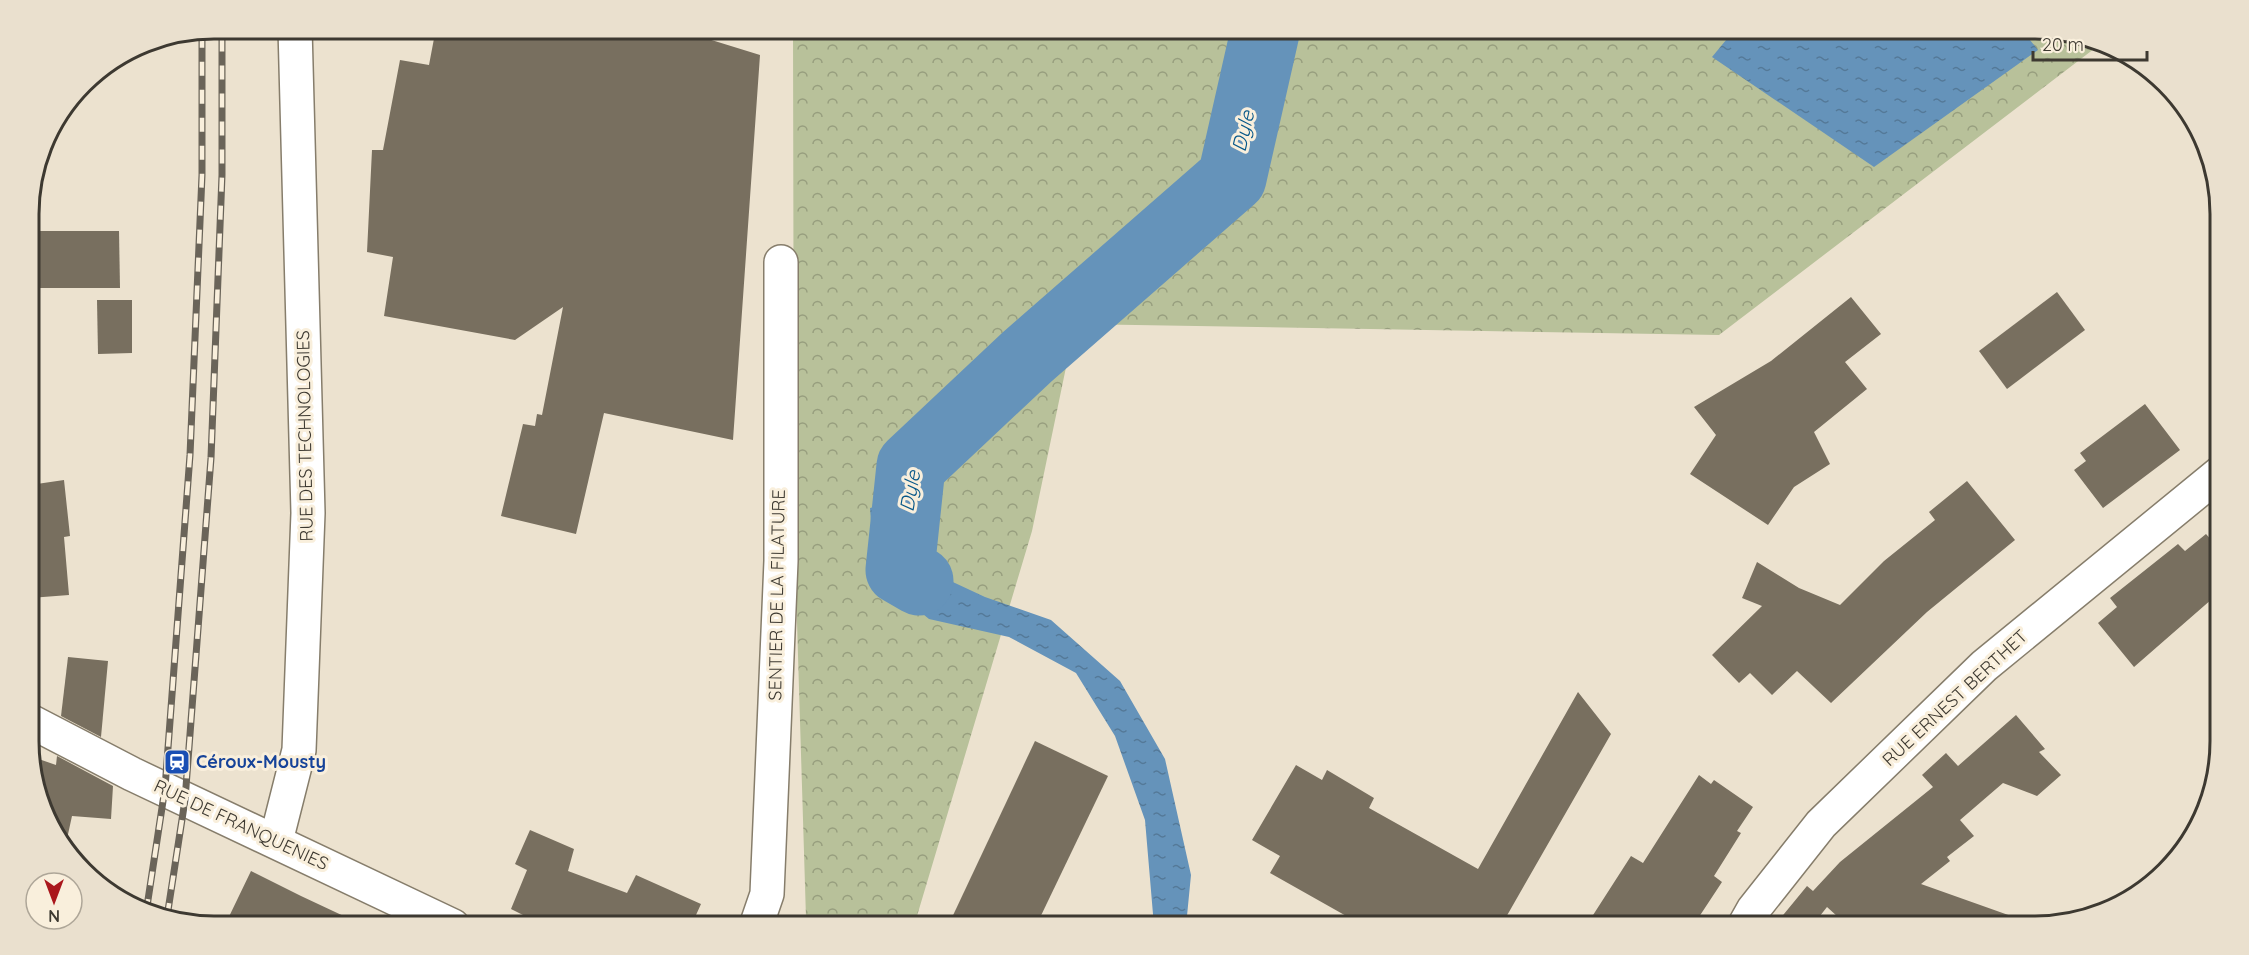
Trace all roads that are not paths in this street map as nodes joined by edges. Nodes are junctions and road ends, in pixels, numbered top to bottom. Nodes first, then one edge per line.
1 (295, 39) edge
2 (781, 262) dead end
3 (2210, 481) edge
4 (39, 726) edge
5 (276, 841) junction
6 (432, 916) edge
7 (759, 916) edge
8 (1750, 916) edge

1 - 5 street, RUE DES TECHNOLOGIES
2 - 7 street, SENTIER DE LA FILATURE
3 - 8 street, RUE ERNEST BERTHET
4 - 5 street, RUE DE FRANQUENIES
5 - 6 street, RUE DE FRANQUENIES

